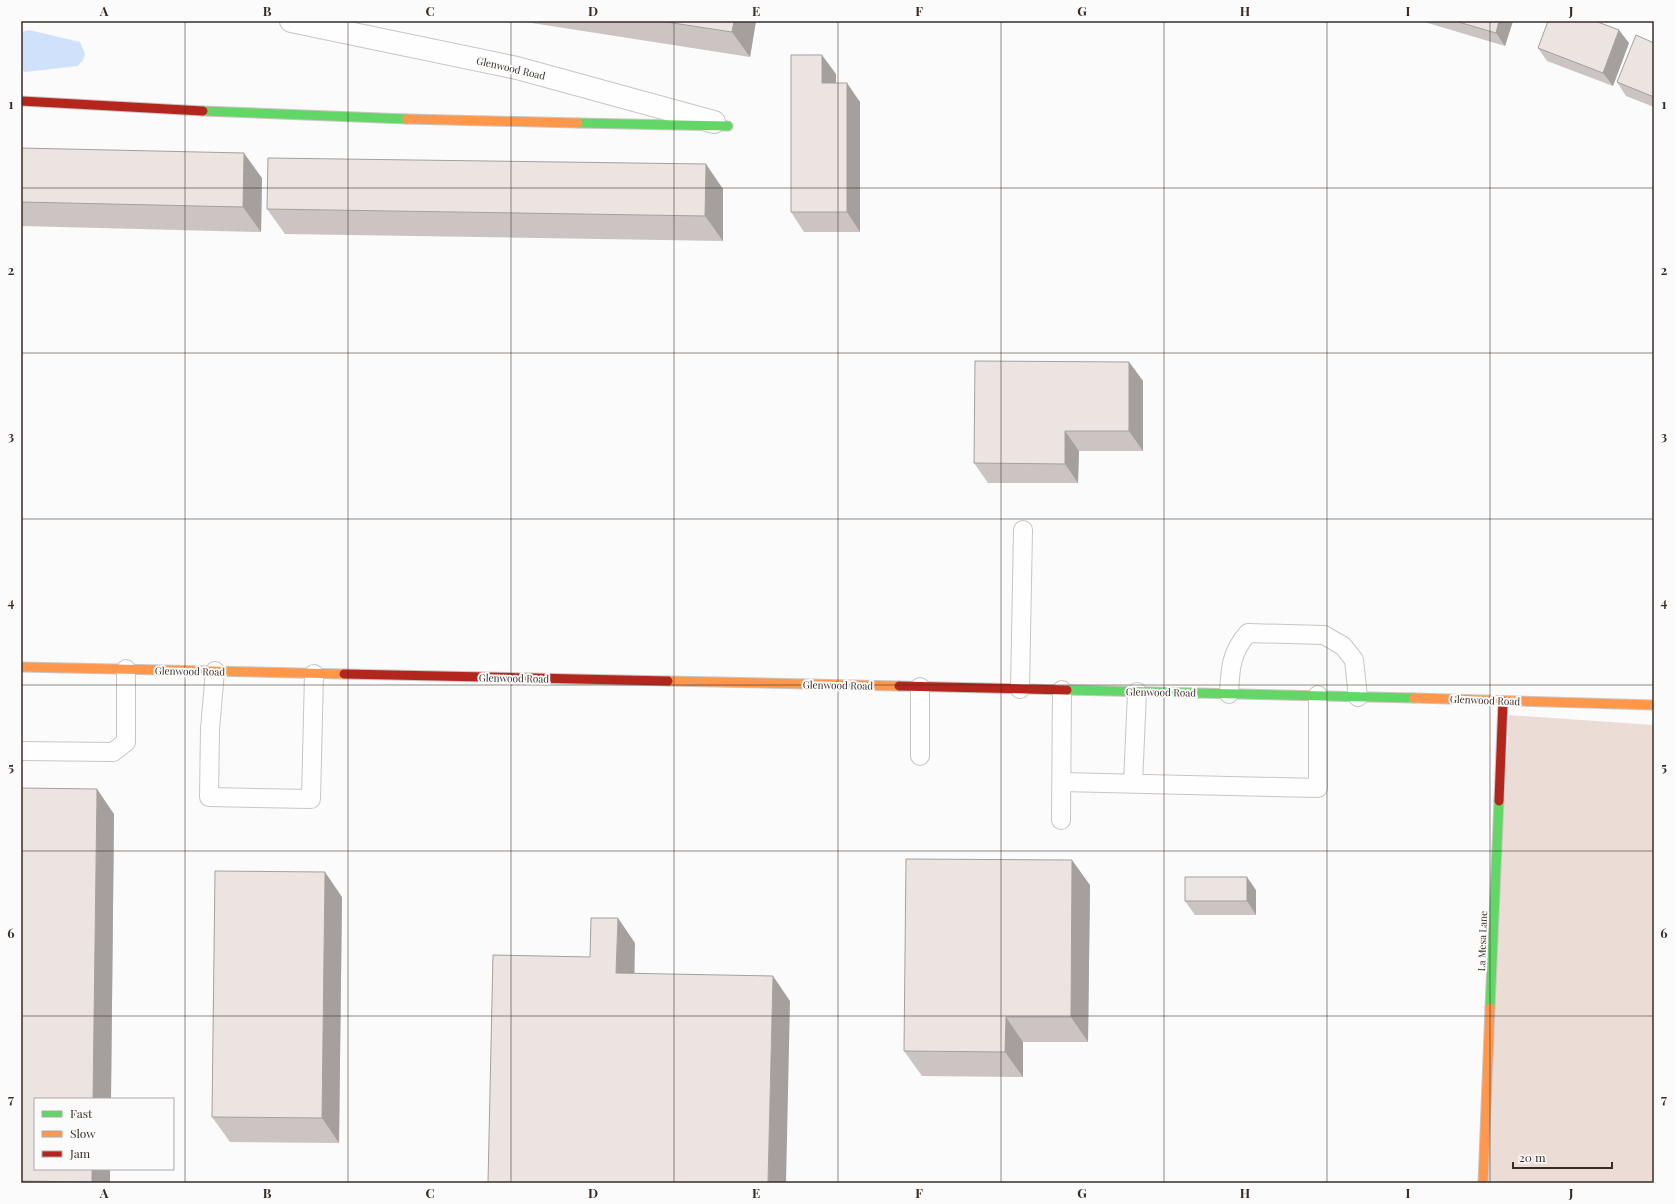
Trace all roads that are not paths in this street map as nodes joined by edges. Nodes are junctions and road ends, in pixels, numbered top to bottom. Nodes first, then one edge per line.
1 (291, 21) edge
2 (21, 101) edge
3 (728, 126) joint
4 (1023, 530) dead end
5 (21, 667) edge
6 (126, 669) junction
7 (214, 671) junction
8 (314, 674) junction
9 (920, 687) junction
10 (1020, 689) junction
11 (1062, 690) junction
12 (1137, 692) junction
13 (1229, 694) junction
14 (1318, 695) junction
15 (1358, 696) junction
16 (1504, 701) junction
17 (1654, 705) edge
18 (21, 750) edge
19 (920, 756) dead end
20 (1062, 782) junction
21 (1134, 784) junction
22 (1061, 820) dead end
23 (1482, 1183) edge

1 - 3 street, Glenwood Road
2 - 3 main road
4 - 10 lane
5 - 6 main road, Glenwood Road
6 - 7 main road, Glenwood Road
6 - 18 lane
7 - 8 main road, Glenwood Road
7 - 8 lane
8 - 9 main road, Glenwood Road
9 - 10 main road, Glenwood Road
9 - 19 lane
10 - 11 main road, Glenwood Road
11 - 12 main road, Glenwood Road
11 - 20 lane
12 - 13 main road, Glenwood Road
12 - 21 lane
13 - 14 main road, Glenwood Road
13 - 15 lane
14 - 15 main road, Glenwood Road
14 - 21 lane
15 - 16 main road, Glenwood Road
16 - 17 main road, Glenwood Road
16 - 23 main road, La Mesa Lane
20 - 21 lane
20 - 22 lane

